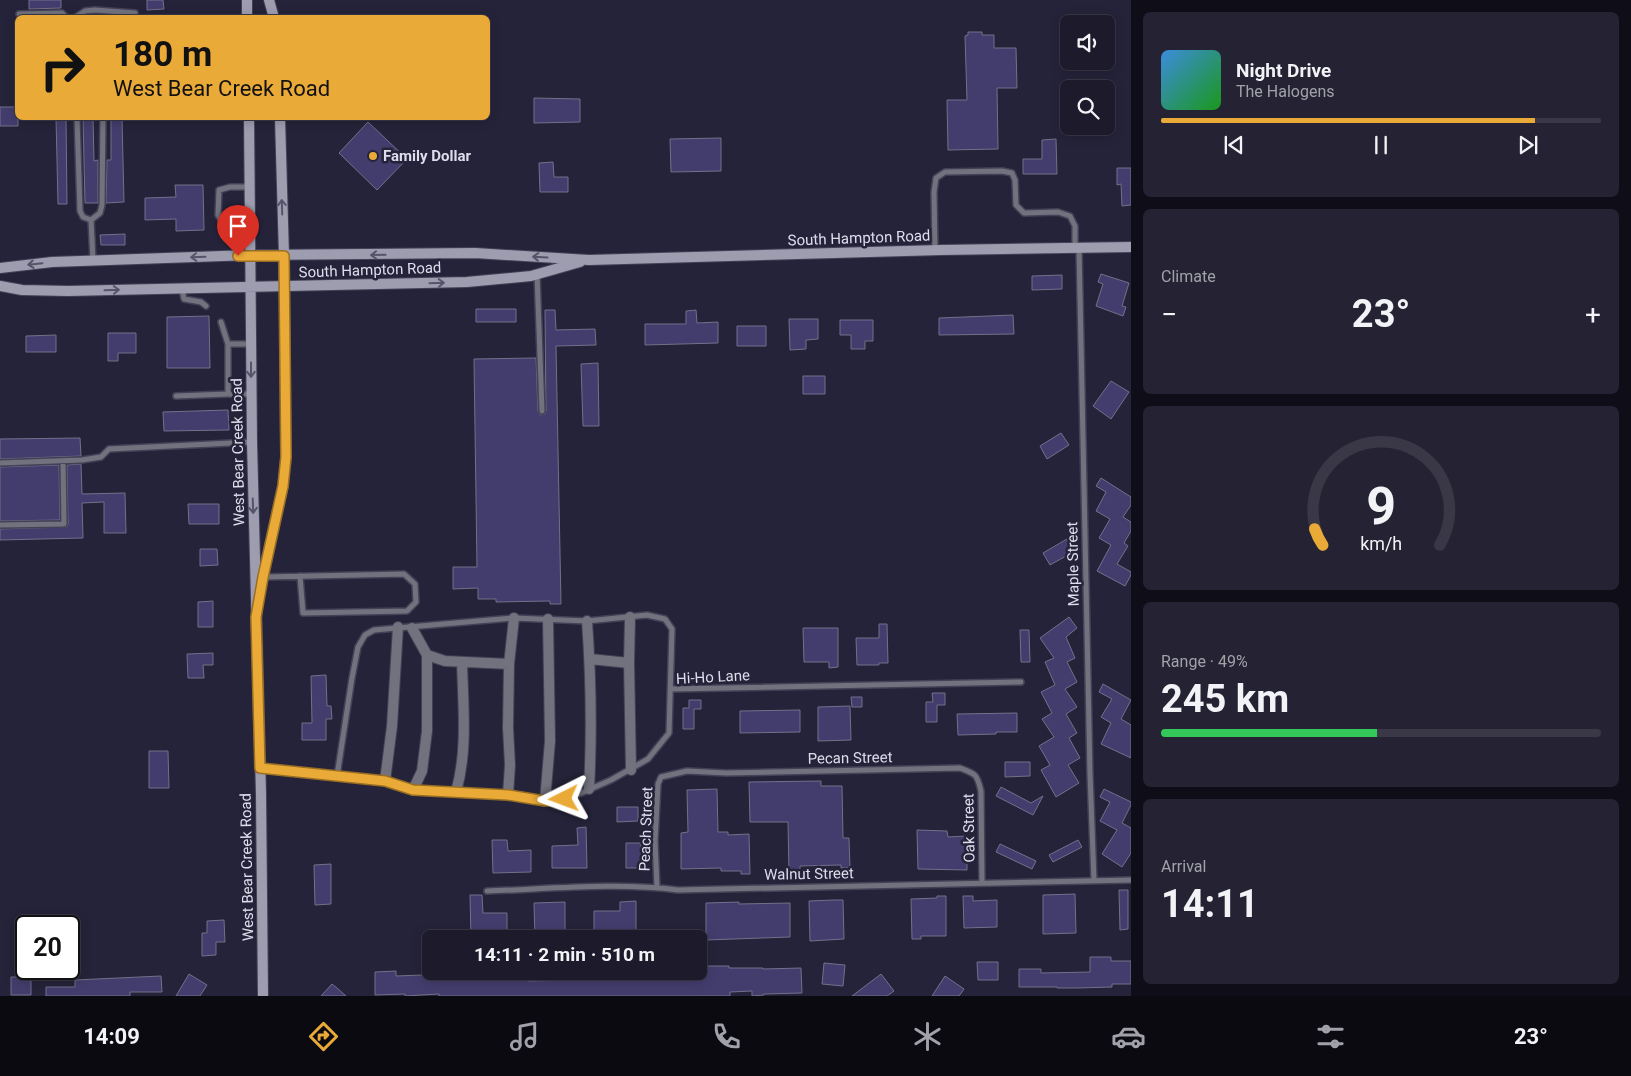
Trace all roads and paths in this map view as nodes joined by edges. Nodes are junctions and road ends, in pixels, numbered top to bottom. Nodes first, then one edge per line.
1 (247, 0) edge
2 (269, 0) edge
3 (135, 13) dead end
4 (19, 14) dead end
5 (64, 15) edge
6 (79, 15) edge
7 (247, 15) edge
8 (273, 15) edge
9 (77, 120) edge
10 (103, 120) edge
11 (249, 120) edge
12 (280, 120) edge
13 (250, 186) junction
14 (91, 220) junction
15 (251, 225) junction
16 (1131, 247) edge
17 (1077, 248) junction
18 (934, 251) junction
19 (251, 255) junction
20 (284, 256) junction
21 (589, 260) junction
22 (93, 261) junction
23 (0, 268) edge
24 (537, 274) junction
25 (0, 286) edge
26 (251, 286) junction
27 (283, 287) junction
28 (182, 288) junction
29 (206, 306) dead end
30 (221, 322) dead end
31 (228, 344) junction
32 (251, 344) junction
33 (228, 394) junction
34 (252, 394) junction
35 (176, 396) dead end
36 (542, 411) dead end
37 (252, 442) junction
38 (62, 461) junction
39 (0, 463) edge
40 (0, 525) edge
41 (300, 576) junction
42 (263, 577) junction
43 (256, 617) junction
44 (630, 617) junction
45 (514, 618) junction
46 (548, 619) junction
47 (587, 621) junction
48 (398, 627) junction
49 (412, 628) junction
50 (427, 654) junction
51 (590, 659) junction
52 (462, 662) junction
53 (629, 663) junction
54 (509, 664) junction
55 (1022, 682) dead end
56 (671, 689) junction
57 (260, 768) junction
58 (631, 770) junction
59 (726, 773) joint
60 (974, 773) joint
61 (337, 776) junction
62 (385, 781) junction
63 (589, 789) junction
64 (413, 790) junction
65 (456, 792) junction
66 (508, 795) junction
67 (545, 801) junction
68 (1131, 880) edge
69 (1094, 881) junction
70 (982, 883) junction
71 (657, 887) junction
72 (488, 891) dead end
73 (263, 996) edge

1 - 7 main road
2 - 8 main road
3 - 6 lane
4 - 5 lane
9 - 14 lane
10 - 14 lane
11 - 13 main road, West Bear Creek Road
20 -> 12 main road, West Bear Creek Road
13 - 15 main road, West Bear Creek Road
13 - 15 lane
14 - 22 lane
15 - 19 main road, West Bear Creek Road
16 - 17 main road, South Hampton Road
17 - 18 main road, South Hampton Road
17 - 18 lane, Maple Street
17 - 69 lane, Maple Street
18 - 21 main road, South Hampton Road
19 - 20 main road, South Hampton Road
19 -> 22 main road, South Hampton Road
19 - 26 main road, West Bear Creek Road
21 -> 20 main road, South Hampton Road
20 - 27 main road, West Bear Creek Road
21 - 24 main road, South Hampton Road
22 -> 23 main road, South Hampton Road
27 -> 24 main road, South Hampton Road
24 - 36 lane
25 -> 28 main road, South Hampton Road
26 - 27 main road, South Hampton Road
26 - 28 main road, South Hampton Road
26 - 32 main road, West Bear Creek Road
27 - 42 main road, West Bear Creek Road
28 - 29 lane
30 - 31 lane
31 - 32 lane
31 - 33 lane
32 -> 34 main road, West Bear Creek Road
33 - 34 lane
33 - 35 lane
34 - 37 main road, West Bear Creek Road
37 - 38 lane
37 -> 43 main road, West Bear Creek Road
38 - 39 lane
38 - 40 lane
41 - 41 lane
41 - 42 lane
42 - 43 main road, West Bear Creek Road
43 - 57 main road, West Bear Creek Road
44 - 47 lane
44 - 53 street
44 - 56 lane
45 - 46 lane
45 - 49 lane
45 - 54 street
46 - 47 lane
46 - 67 street
47 - 51 street
48 - 49 lane
48 - 61 lane
48 - 62 street
49 - 50 street
50 - 52 street
50 - 64 street
51 - 53 street
51 - 63 street
52 - 54 street
52 - 65 street
53 - 58 street
54 - 66 street
55 - 56 lane, Hi-Ho Lane
56 - 58 lane, Hi-Ho Lane
57 - 61 lane, Hi-Ho Lane
57 - 73 main road, West Bear Creek Road
58 - 63 lane, Hi-Ho Lane
59 - 60 lane, Pecan Street
59 - 71 lane, Peach Street
60 - 70 lane, Oak Street
61 - 62 lane, Hi-Ho Lane
62 - 64 lane, Hi-Ho Lane
63 - 67 lane, Hi-Ho Lane
64 - 65 lane, Hi-Ho Lane
65 - 66 lane, Hi-Ho Lane
66 - 67 lane, Hi-Ho Lane
68 - 69 lane, Walnut Street
69 - 70 lane, Walnut Street
70 - 71 lane, Walnut Street
71 - 72 lane, Walnut Street

